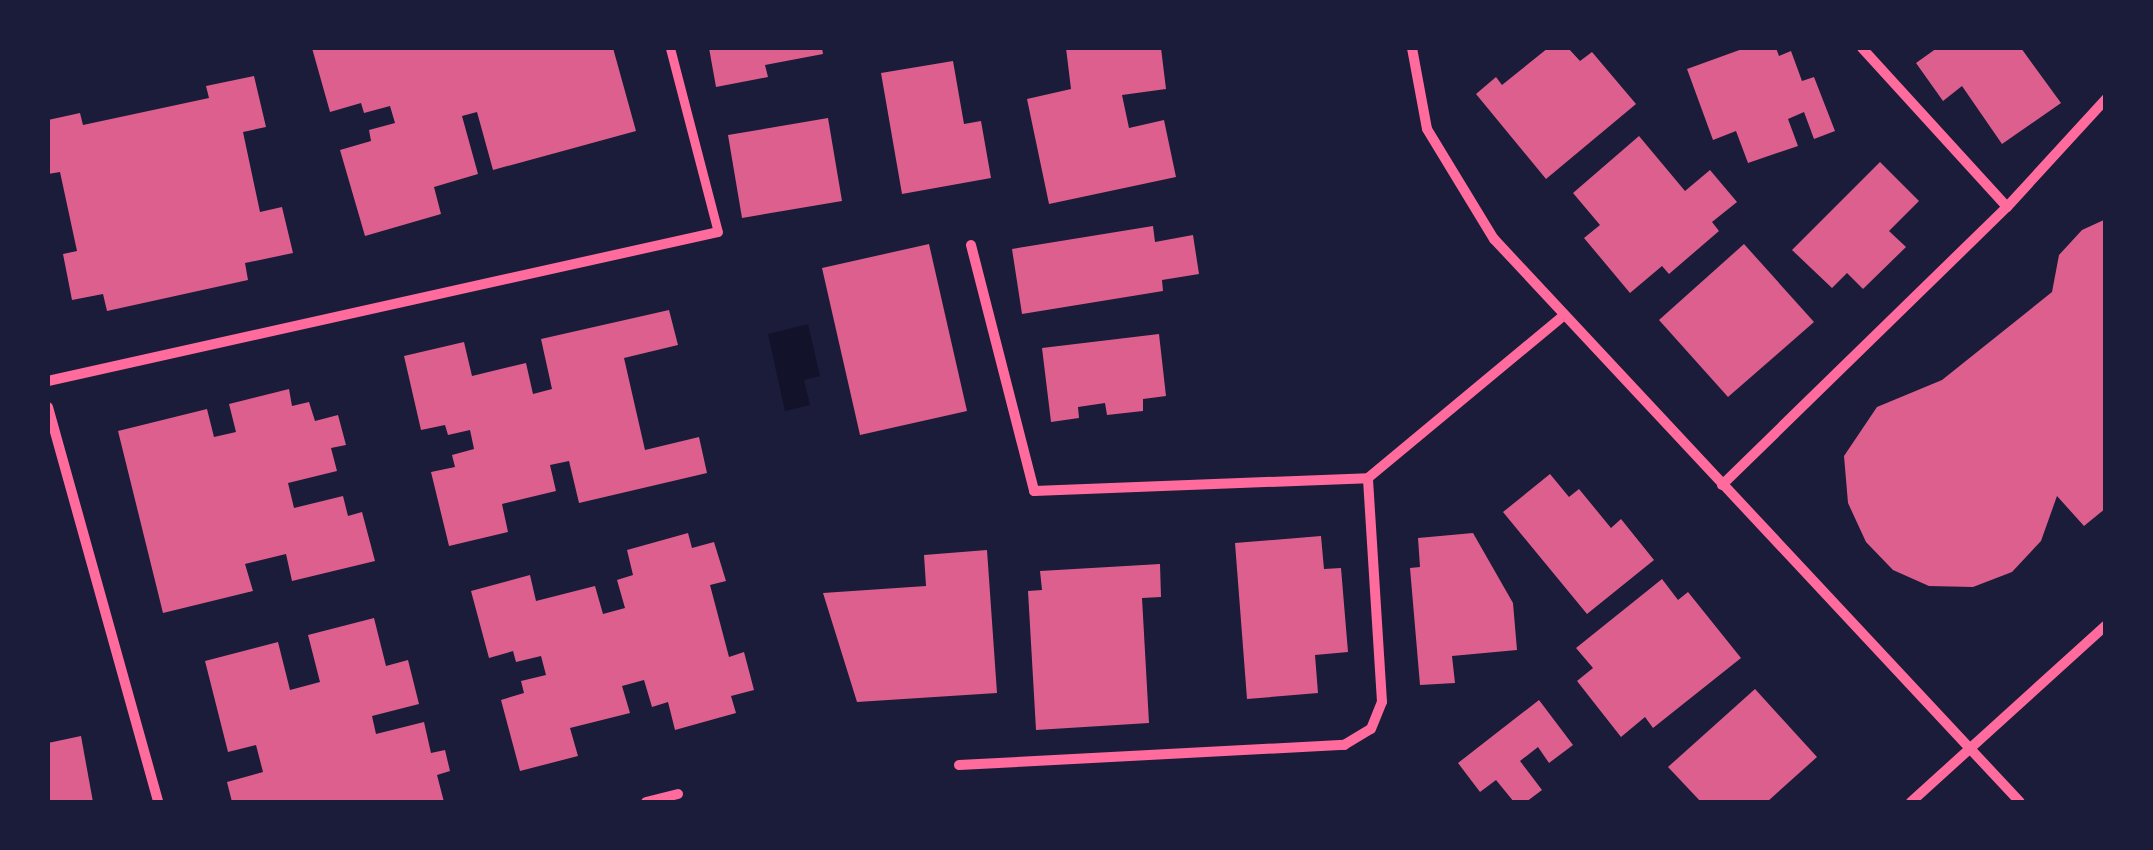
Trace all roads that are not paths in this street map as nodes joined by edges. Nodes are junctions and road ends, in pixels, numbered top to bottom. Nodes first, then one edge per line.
1 (670, 48) edge
2 (1412, 48) edge
3 (1862, 48) edge
4 (2106, 99) edge
5 (2007, 207) junction
6 (718, 232) joint
7 (971, 245) dead end
8 (1564, 314) junction
9 (48, 380) edge
10 (48, 407) edge
11 (1368, 478) junction
12 (1722, 486) junction
13 (2106, 625) edge
14 (1968, 752) junction
15 (959, 765) dead end
16 (678, 794) dead end
17 (158, 802) edge
18 (646, 802) edge
19 (1911, 802) edge
20 (2020, 802) edge

1 - 6 street
2 - 8 street
3 - 5 street
4 - 5 street
5 - 12 street
6 - 9 street
7 - 11 street
8 - 11 street
8 - 12 street
10 - 17 street
11 - 15 street
12 - 14 street
13 - 14 street
14 - 19 street
14 - 20 street
16 - 18 street

